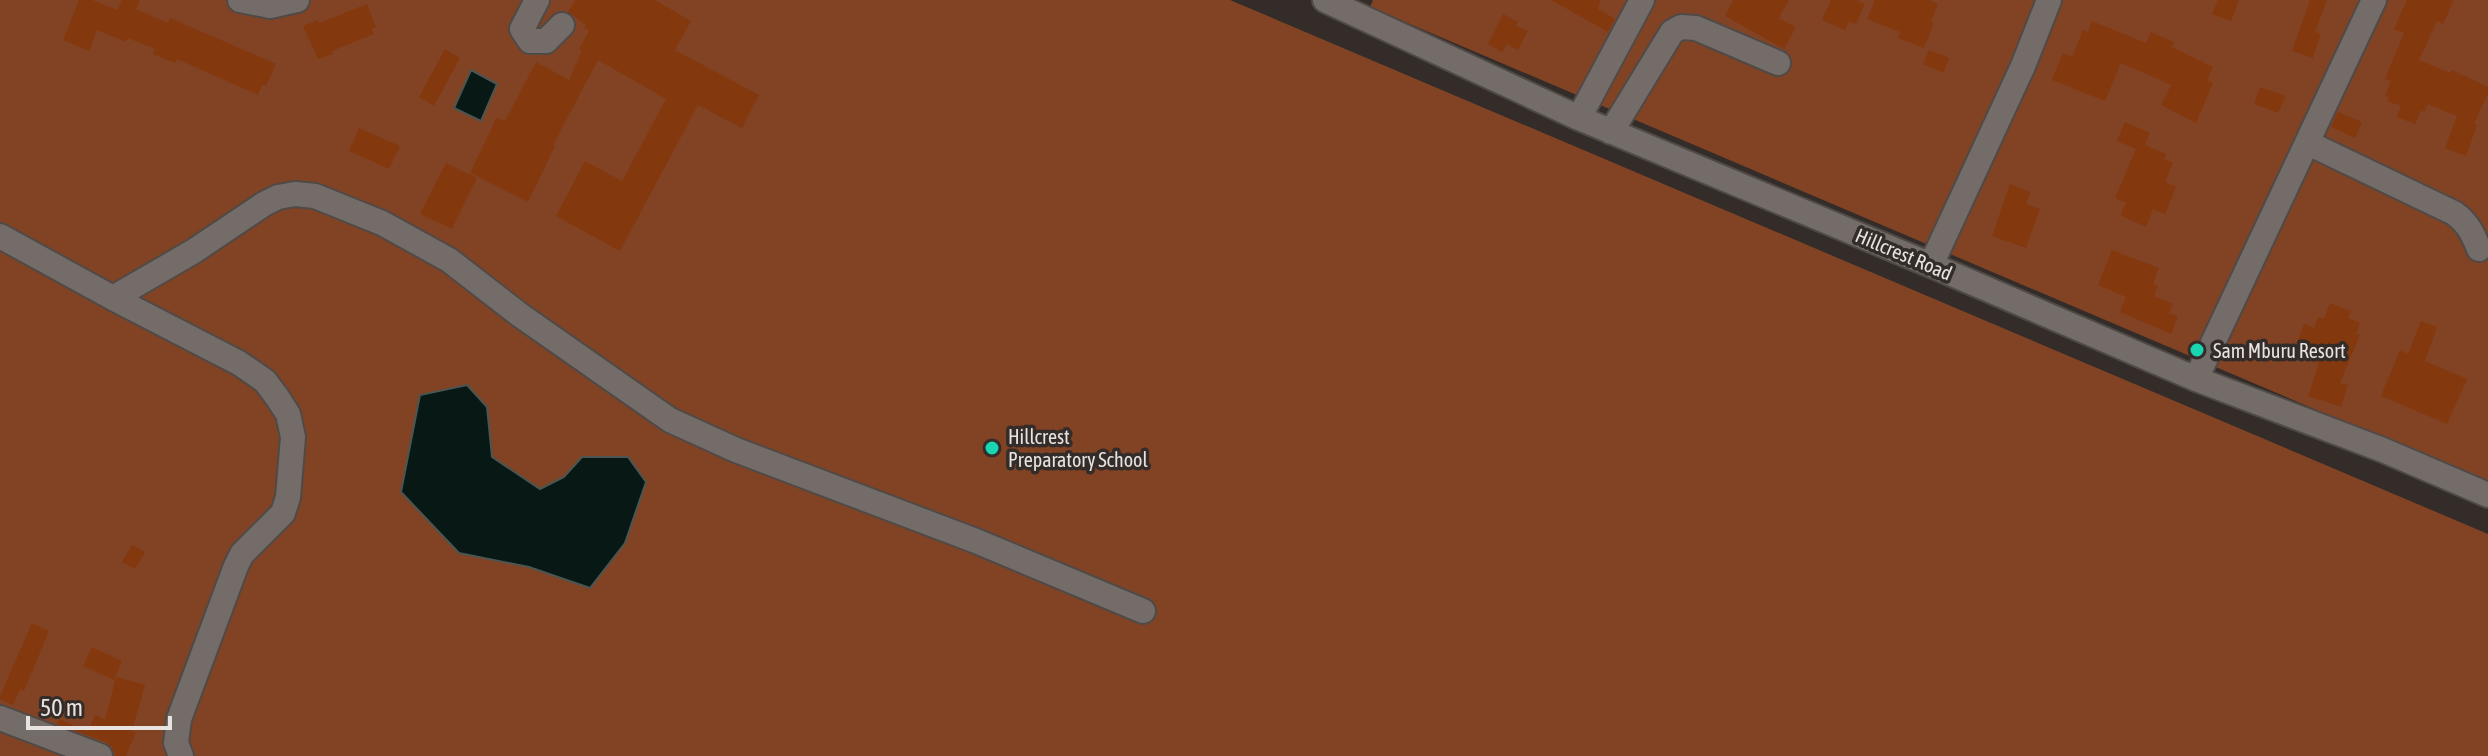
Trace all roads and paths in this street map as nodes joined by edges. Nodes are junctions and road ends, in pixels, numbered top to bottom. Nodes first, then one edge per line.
1 (240, 0) edge
2 (297, 0) edge
3 (537, 0) edge
4 (1325, 0) edge
5 (1642, 0) edge
6 (2049, 0) edge
7 (2374, 0) edge
8 (562, 25) dead end
9 (1778, 63) dead end
10 (1579, 118) junction
11 (1611, 132) junction
12 (2308, 143) junction
13 (0, 236) edge
14 (2479, 249) dead end
15 (1931, 265) junction
16 (113, 298) junction
17 (2196, 379) junction
18 (2488, 495) edge
19 (1143, 611) dead end
20 (0, 718) edge
21 (100, 756) edge
22 (181, 756) edge

1 - 2 street
3 - 8 street
4 - 10 street, Hillcrest Road
5 - 10 street
6 - 15 street
7 - 12 street
9 - 11 street
10 - 11 street, Hillcrest Road
11 - 15 street, Hillcrest Road
12 - 14 street
12 - 17 street
13 - 16 street
15 - 17 street, Hillcrest Road
16 - 19 street
16 - 22 street
17 - 18 street, Hillcrest Road
20 - 21 street

